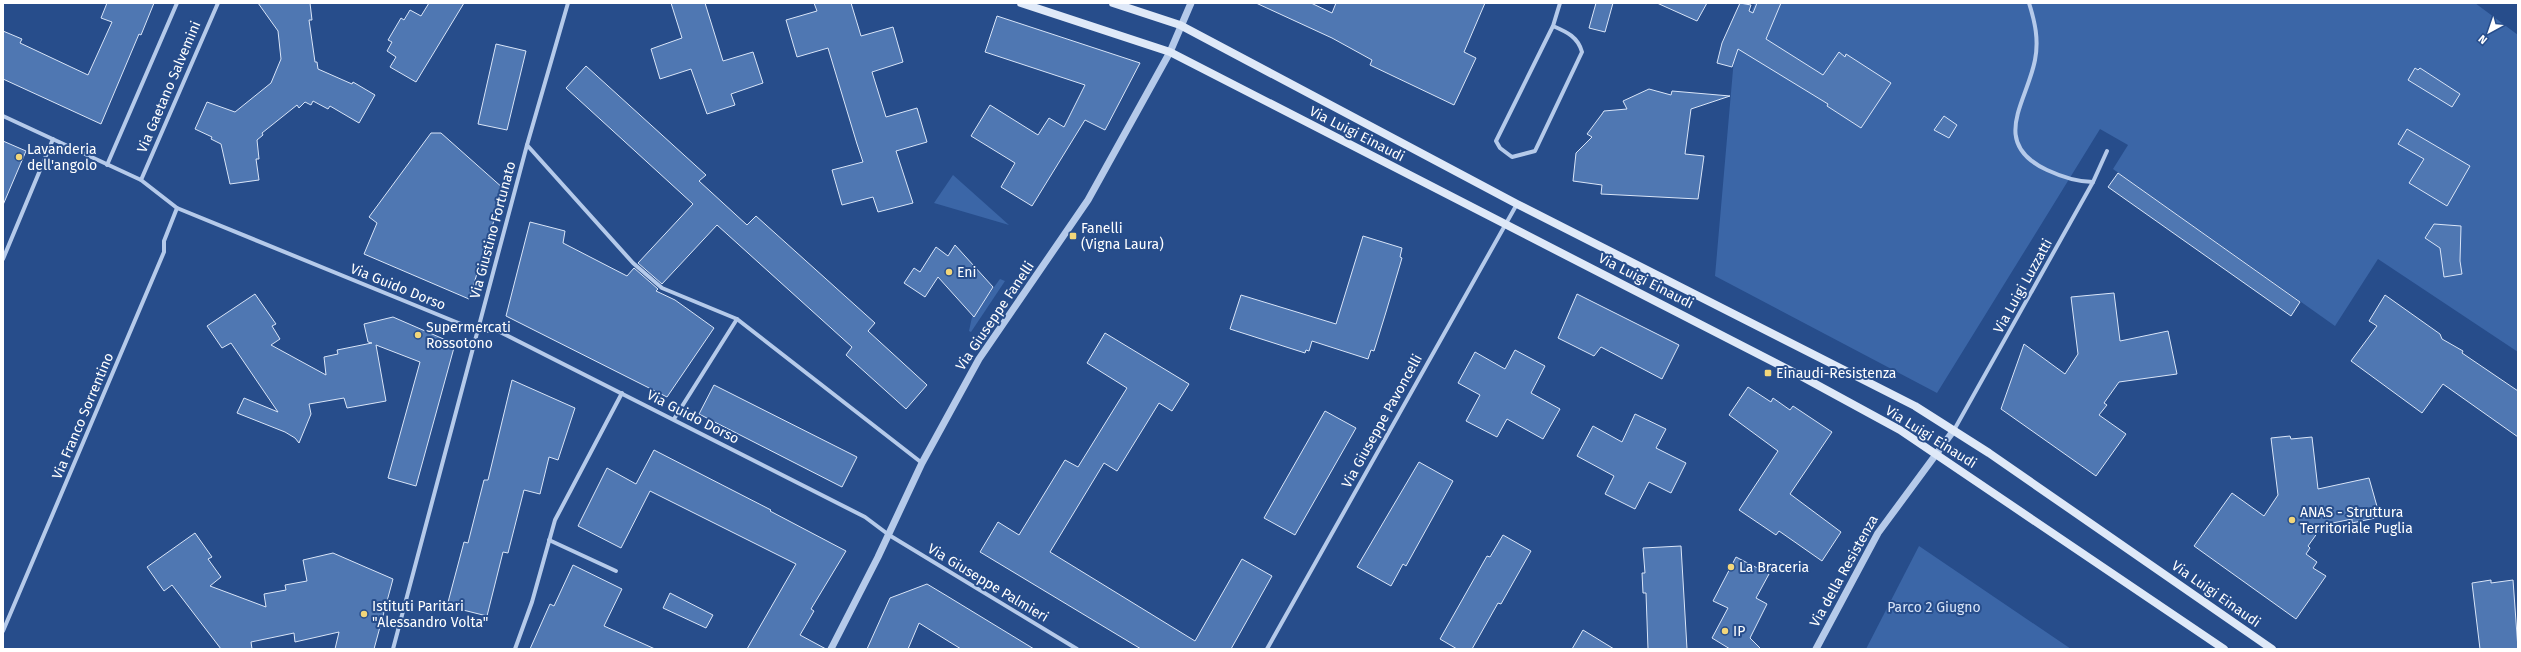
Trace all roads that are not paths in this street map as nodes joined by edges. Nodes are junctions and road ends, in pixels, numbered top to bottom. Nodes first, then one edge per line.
1 (177, 3) edge
2 (218, 3) edge
3 (568, 3) edge
4 (1021, 3) edge
5 (1113, 3) edge
6 (1191, 3) edge
7 (1560, 3) edge
8 (2029, 3) edge
9 (1180, 25) junction
10 (1553, 26) junction
11 (1170, 52) junction
12 (3, 116) edge
13 (53, 139) junction
14 (527, 145) junction
15 (2108, 152) dead end
16 (107, 165) junction
17 (141, 180) junction
18 (2093, 182) junction
19 (1517, 204) junction
20 (177, 208) junction
21 (1506, 224) junction
22 (3, 259) edge
23 (737, 319) junction
24 (478, 331) junction
25 (622, 393) junction
26 (674, 419) junction
27 (1954, 430) junction
28 (1936, 454) junction
29 (922, 463) junction
30 (889, 535) junction
31 (549, 540) junction
32 (616, 571) dead end
33 (3, 631) edge
34 (393, 649) edge
35 (515, 649) edge
36 (831, 649) edge
37 (1077, 649) edge
38 (1267, 649) edge
39 (1816, 649) edge
40 (2224, 649) edge
41 (2272, 649) edge

1 - 16 street, Via Gaetano Salvemini
2 - 17 street, Via Gaetano Salvemini
3 - 14 street, Via Giustino Fortunato
4 - 11 main road, Via Luigi Einaudi
5 - 9 main road, Via Luigi Einaudi
6 - 9 street, Via Giuseppe Fanelli
7 - 10 street
8 - 18 street
9 - 11 street, Via Giuseppe Fanelli
9 - 19 main road, Via Luigi Einaudi
10 - 10 street
11 - 21 main road, Via Luigi Einaudi
11 - 29 street, Via Giuseppe Fanelli
12 - 13 street, Via Guido Dorso
13 - 16 street, Via Guido Dorso
13 - 22 street
14 - 23 street
14 - 24 street, Via Giustino Fortunato
15 - 18 street, Via Luigi Luzzatti
16 - 17 street, Via Guido Dorso
17 - 20 street, Via Guido Dorso
18 - 27 street, Via Luigi Luzzatti
19 - 21 street, Via Giuseppe Pavoncelli
19 - 27 main road, Via Luigi Einaudi
20 - 24 street, Via Guido Dorso
20 - 33 street, Via Franco Sorrentino
21 - 28 main road, Via Luigi Einaudi
21 - 38 street, Via Giuseppe Pavoncelli
23 - 26 street
23 - 29 street
24 - 25 street, Via Guido Dorso
24 - 34 street, Via Giustino Fortunato
25 - 26 street, Via Guido Dorso
25 - 31 street
26 - 30 street, Via Guido Dorso
27 - 28 street, Via della Resistenza
27 - 41 main road, Via Luigi Einaudi
28 - 39 street, Via della Resistenza
28 - 40 main road, Via Luigi Einaudi
29 - 30 street, Via Giuseppe Fanelli
30 - 36 street, Via Giuseppe Fanelli
30 - 37 street, Via Giuseppe Palmieri
31 - 32 street
31 - 35 street

